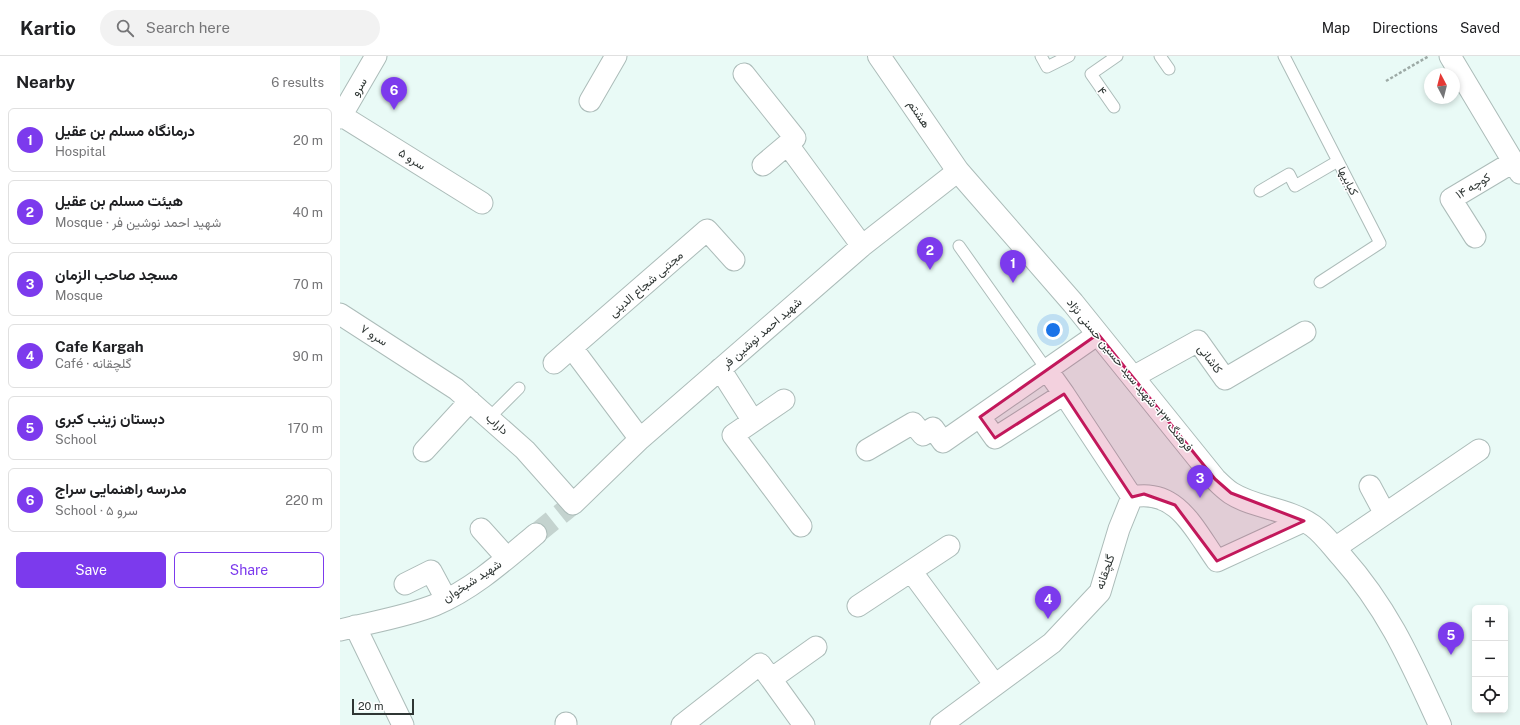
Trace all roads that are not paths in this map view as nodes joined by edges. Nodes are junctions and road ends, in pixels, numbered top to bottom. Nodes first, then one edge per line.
1 (376, 56) edge
2 (616, 56) edge
3 (879, 56) edge
4 (1041, 56) edge
5 (1069, 56) edge
6 (1117, 56) edge
7 (1160, 56) edge
8 (1284, 56) edge
9 (1450, 56) edge
10 (1169, 69) dead end
11 (744, 74) dead end
12 (590, 101) dead end
13 (1114, 107) dead end
14 (341, 117) edge
15 (788, 145) junction
16 (1338, 161) junction
17 (763, 165) dead end
18 (1516, 168) edge
19 (958, 171) junction
20 (1260, 191) dead end
21 (482, 203) dead end
22 (1475, 237) dead end
23 (862, 246) junction
24 (959, 246) dead end
25 (734, 260) dead end
26 (1320, 282) dead end
27 (340, 314) edge
28 (1305, 332) dead end
29 (1098, 334) junction
30 (572, 348) junction
31 (408, 357) joint
32 (554, 363) dead end
33 (720, 369) junction
34 (1047, 370) junction
35 (1134, 377) junction
36 (519, 388) dead end
37 (1064, 394) junction
38 (784, 400) dead end
39 (470, 401) junction
40 (490, 417) junction
41 (980, 417) junction
42 (753, 421) junction
43 (640, 439) junction
44 (867, 450) dead end
45 (1479, 450) dead end
46 (424, 451) dead end
47 (1370, 486) dead end
48 (1132, 497) junction
49 (573, 504) joint
50 (1385, 514) junction
51 (1304, 521) junction
52 (801, 526) dead end
53 (481, 529) dead end
54 (536, 534) tunnel mouth
55 (949, 546) dead end
56 (1334, 548) junction
57 (508, 558) junction
58 (911, 571) junction
59 (405, 584) dead end
60 (446, 599) junction
61 (858, 606) dead end
62 (347, 628) edge
63 (816, 647) dead end
64 (771, 679) junction
65 (995, 686) junction
66 (403, 725) edge
67 (682, 725) edge
68 (804, 725) edge
69 (941, 725) edge
70 (1440, 725) edge

1 - 14 street, سرو
2 - 12 street
3 - 19 street, هشتم
4 - 5 lane
6 - 13 lane, ۴
7 - 10 lane
8 - 16 lane, کبابیها
9 - 18 street
11 - 15 street
14 - 21 street, سرو ۵
15 - 17 street
15 - 23 street
16 - 20 lane
16 - 26 lane, کبابیها
18 - 22 street, کوچه ۱۴
19 - 23 street, شهید احمد نوشین فر
19 - 29 street, فرهنگ ۲۳ - شهید سید حسین حسنی نژاد
23 - 33 street, شهید احمد نوشین فر
24 - 34 lane
25 - 30 street, مجتبی شجاع الدینی
27 - 31 street, سرو ۷
28 - 35 street, کاشانی
29 - 34 street
29 - 35 street, فرهنگ ۲۳ - شهید سید حسین حسنی نژاد
30 - 32 street, مجتبی شجاع الدینی
30 - 43 street
31 - 39 street, داراب
33 - 42 street
33 - 43 street, شهید احمد نوشین فر
34 - 37 street
34 - 41 street
35 - 51 street, فرهنگ ۲۳ - شهید سید حسین حسنی نژاد
36 - 40 lane
37 - 41 street
37 - 48 street
38 - 42 street
39 - 40 street, داراب
39 - 46 street
40 - 49 street, داراب
41 - 44 street
42 - 52 street
43 - 49 street, شهید احمد نوشین فر
45 - 50 street
47 - 50 street
48 - 51 street
48 - 65 street, گلچقانه
50 - 56 street
51 - 56 street, فرهنگ ۲۳ - شهید سید حسین حسنی نژاد
53 - 57 street
54 - 57 street, شهید شبخوان
55 - 58 street
56 - 70 street, فرهنگ ۲۳ - شهید سید حسین حسنی نژاد
57 - 60 street, شهید شبخوان
58 - 61 street
58 - 65 street
59 - 60 street
60 - 62 street, شهید شبخوان
62 - 66 street
63 - 64 street
64 - 67 street
64 - 68 street
65 - 69 street, گلچقانه

